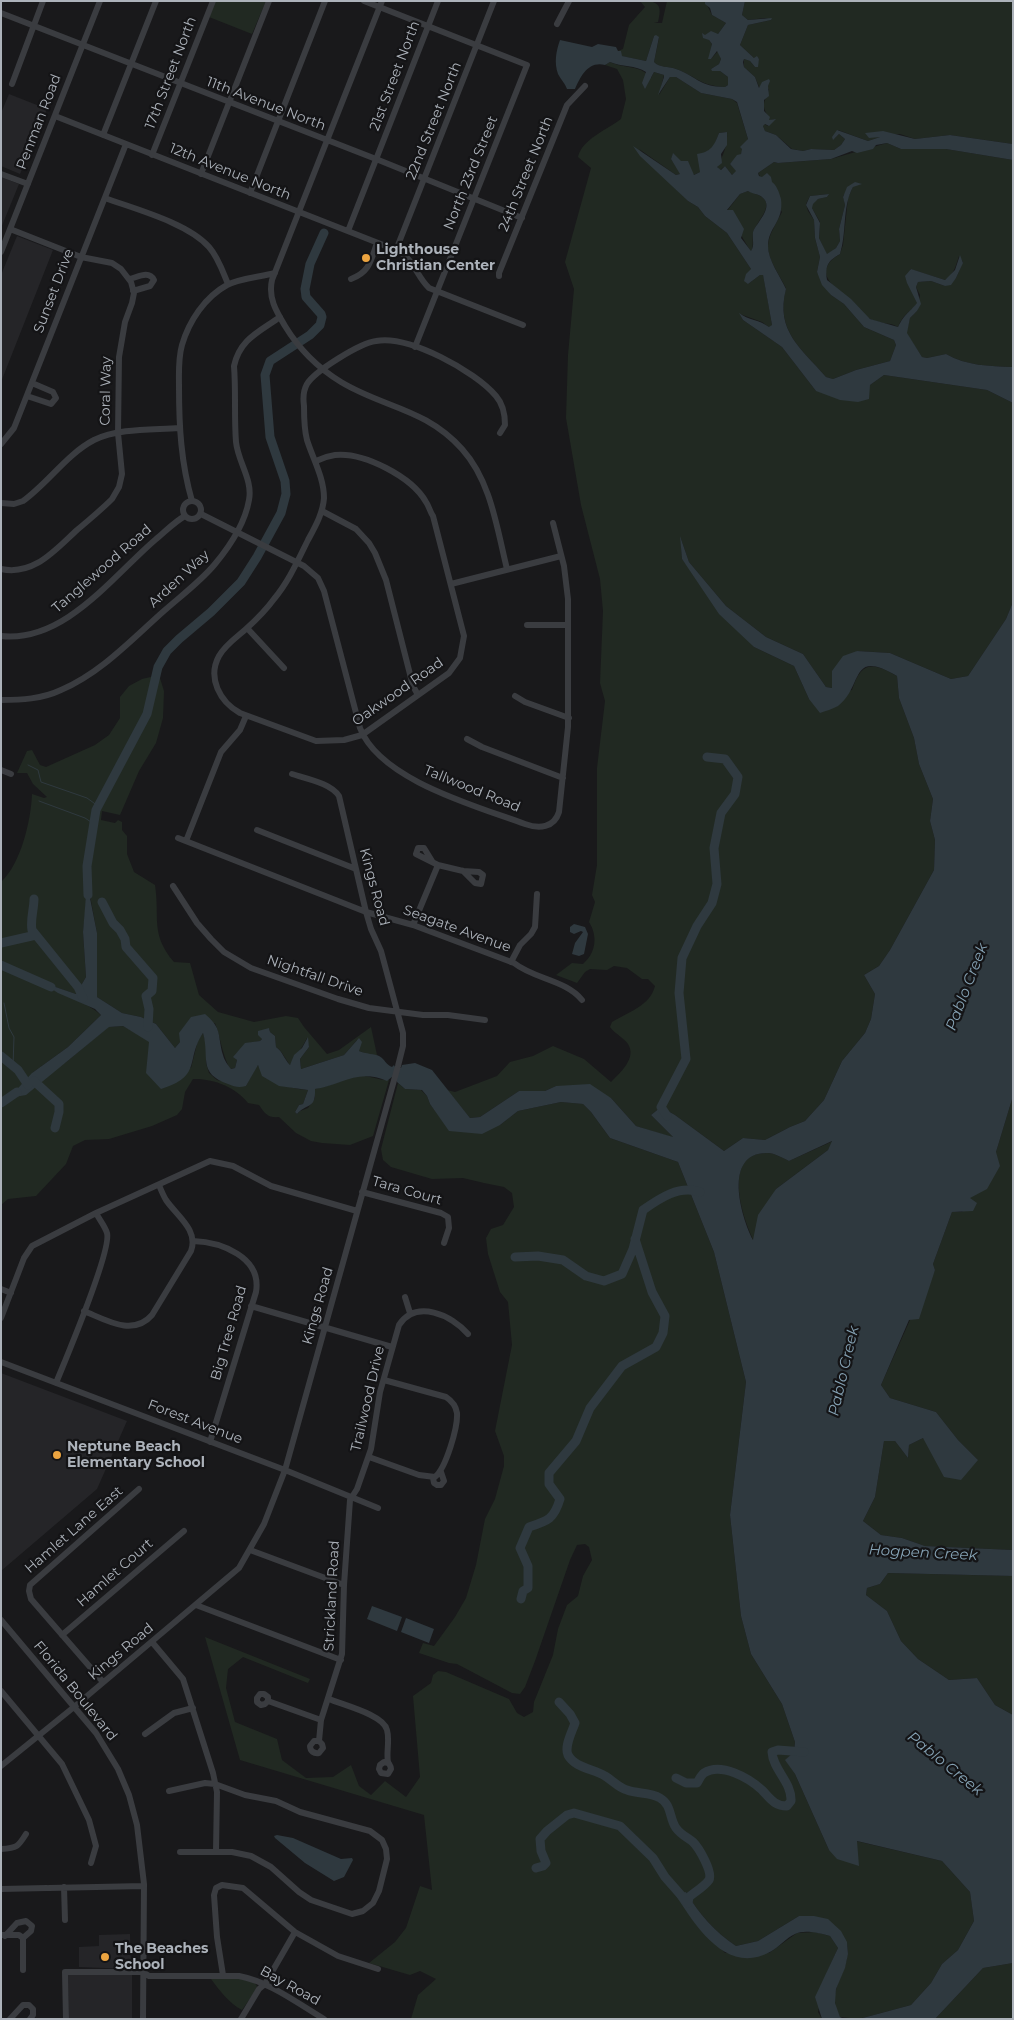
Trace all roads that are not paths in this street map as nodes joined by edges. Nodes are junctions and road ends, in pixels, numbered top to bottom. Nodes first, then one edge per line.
1 (43, 1) edge
2 (100, 1) edge
3 (156, 1) edge
4 (213, 1) edge
5 (269, 1) edge
6 (325, 1) edge
7 (364, 1) edge
8 (438, 1) edge
9 (494, 1) edge
10 (569, 1) edge
11 (381, 4) edge
12 (1, 13) edge
13 (557, 24) dead end
14 (34, 26) junction
15 (428, 26) junction
16 (477, 45) junction
17 (82, 46) junction
18 (131, 64) junction
19 (12, 84) dead end
20 (180, 84) junction
21 (584, 86) dead end
22 (229, 103) junction
23 (55, 116) junction
24 (278, 123) junction
25 (103, 135) junction
26 (326, 140) junction
27 (126, 144) junction
28 (152, 154) junction
29 (376, 159) junction
30 (1, 174) edge
31 (201, 174) junction
32 (424, 179) junction
33 (28, 184) junction
34 (250, 193) junction
35 (105, 198) junction
36 (474, 200) junction
37 (299, 213) junction
38 (522, 218) junction
39 (10, 229) junction
40 (348, 231) junction
41 (377, 243) junction
42 (396, 250) junction
43 (1, 252) edge
44 (81, 257) junction
45 (275, 272) junction
46 (499, 276) dead end
47 (351, 278) dead end
48 (130, 280) junction
49 (228, 284) junction
50 (133, 291) junction
51 (437, 291) junction
52 (280, 318) junction
53 (523, 325) dead end
54 (415, 347) junction
55 (324, 370) junction
56 (32, 383) junction
57 (27, 396) junction
58 (179, 428) junction
59 (118, 433) junction
60 (500, 433) dead end
61 (1, 444) edge
62 (316, 461) junction
63 (192, 501) junction
64 (1, 503) edge
65 (322, 511) junction
66 (201, 514) junction
67 (186, 516) junction
68 (553, 523) dead end
69 (237, 531) junction
70 (561, 556) junction
71 (296, 562) junction
72 (1, 569) edge
73 (507, 569) junction
74 (451, 584) junction
75 (527, 625) dead end
76 (567, 626) junction
77 (247, 628) junction
78 (1, 636) edge
79 (284, 668) dead end
80 (418, 695) junction
81 (515, 696) dead end
82 (1, 700) edge
83 (246, 716) junction
84 (569, 718) junction
85 (362, 735) junction
86 (466, 739) dead end
87 (2, 772) edge
88 (11, 774) dead end
89 (292, 774) dead end
90 (563, 778) junction
91 (258, 830) dead end
92 (178, 838) dead end
93 (186, 842) junction
94 (356, 869) junction
95 (464, 871) dead end
96 (173, 886) dead end
97 (536, 894) dead end
98 (366, 912) junction
99 (413, 925) junction
100 (511, 962) junction
101 (582, 1000) dead end
102 (397, 1011) junction
103 (485, 1020) dead end
104 (158, 1185) junction
105 (362, 1192) junction
106 (356, 1211) junction
107 (96, 1213) junction
108 (193, 1241) junction
109 (444, 1243) dead end
110 (1, 1289) edge
111 (11, 1293) junction
112 (405, 1297) dead end
113 (251, 1306) junction
114 (84, 1311) junction
115 (410, 1313) junction
116 (1, 1318) edge
117 (324, 1327) junction
118 (468, 1334) dead end
119 (392, 1347) junction
120 (1, 1362) edge
121 (384, 1380) junction
122 (56, 1383) junction
123 (210, 1442) junction
124 (369, 1457) junction
125 (285, 1470) junction
126 (139, 1489) dead end
127 (351, 1497) junction
128 (378, 1508) dead end
129 (184, 1531) dead end
130 (250, 1550) junction
131 (344, 1585) junction
132 (196, 1605) junction
133 (1, 1620) edge
134 (62, 1635) junction
135 (152, 1642) junction
136 (341, 1660) junction
137 (103, 1682) junction
138 (1, 1691) edge
139 (329, 1699) junction
140 (268, 1701) dead end
141 (74, 1707) junction
142 (193, 1708) junction
143 (321, 1720) junction
144 (146, 1734) dead end
145 (38, 1735) junction
146 (319, 1741) dead end
147 (388, 1763) dead end
148 (1, 1766) edge
149 (215, 1784) junction
150 (169, 1791) dead end
151 (26, 1834) dead end
152 (1, 1849) edge
153 (180, 1852) dead end
154 (216, 1852) junction
155 (92, 1863) dead end
156 (144, 1886) junction
157 (64, 1887) junction
158 (1, 1888) edge
159 (65, 1920) dead end
160 (295, 1932) junction
161 (3, 1935) edge
162 (23, 1938) junction
163 (23, 1970) dead end
164 (378, 1970) dead end
165 (143, 1972) junction
166 (223, 1975) junction
167 (265, 1984) junction
168 (18, 2016) edge
169 (10, 2019) edge
170 (30, 2019) edge
171 (66, 2019) edge
172 (143, 2019) edge
173 (241, 2019) edge
174 (324, 2019) edge

1 - 14 street
2 - 17 street, Penman Road
3 - 18 street
4 - 20 street, 17th Street North
5 - 22 street
6 - 24 street
7 - 11 street
8 - 15 street, 21st Street North
9 - 16 street, 22nd Street North
10 - 13 street
11 - 15 street
11 - 26 street
12 - 14 street, 11th Avenue North
14 - 17 street, 11th Avenue North
14 - 19 street
15 - 16 street
15 - 29 street, 21st Street North
16 - 32 street, 22nd Street North
16 - 36 street, North 23rd Street
17 - 18 street, 11th Avenue North
17 - 23 street, Penman Road
18 - 20 street, 11th Avenue North
18 - 25 street
20 - 22 street, 11th Avenue North
20 - 28 street, 17th Street North
21 - 38 street, 24th Street North
22 - 24 street, 11th Avenue North
22 - 31 street
23 - 25 street, 12th Avenue North
23 - 33 street, Penman Road
24 - 26 street, 11th Avenue North
24 - 34 street
25 - 27 street, 12th Avenue North
26 - 29 street, 11th Avenue North
26 - 37 street
27 - 28 street, 12th Avenue North
27 - 35 street, Sunset Drive
28 - 31 street, 12th Avenue North
29 - 32 street, 11th Avenue North
29 - 40 street, 21st Street North
30 - 33 street
31 - 34 street, 12th Avenue North
32 - 36 street, 11th Avenue North
32 - 42 street, 22nd Street North
33 - 39 street, Penman Road
34 - 37 street, 12th Avenue North
35 - 44 street, Sunset Drive
35 - 49 street
36 - 38 street, 11th Avenue North
36 - 51 street, North 23rd Street
37 - 40 street, 12th Avenue North
37 - 45 street
38 - 46 street, 24th Street North
39 - 43 street, Penman Road
39 - 44 street
40 - 41 street, 12th Avenue North
41 - 42 street, 12th Avenue North
41 - 47 street
42 - 51 street
44 - 48 street
44 - 56 street, Sunset Drive
45 - 49 street
45 - 52 street
48 - 50 street, Coral Way
48 - 50 street
49 - 58 street
50 - 59 street, Coral Way
51 - 53 street
51 - 54 street, North 23rd Street
52 - 55 street
52 - 69 street, Arden Way
54 - 55 street
54 - 60 street
55 - 62 street, Oakwood Road
55 - 73 street
56 - 57 street, Sunset Drive
56 - 57 street
57 - 61 street, Sunset Drive
58 - 59 street
58 - 63 street
59 - 64 street
59 - 72 street, Coral Way
62 - 65 street, Oakwood Road
62 - 74 street, Oakwood Road
63 - 66 street
63 - 67 street
65 - 71 street, Oakwood Road
65 - 80 street
66 - 67 street
66 - 69 street, Tallwood Road
67 - 78 street, Tanglewood Road
68 - 70 street, Tallwood Road
69 - 71 street, Tallwood Road
69 - 82 street, Arden Way
70 - 73 street
70 - 76 street, Tallwood Road
71 - 77 street, Oakwood Road
71 - 85 street, Tallwood Road
73 - 74 street
74 - 80 street, Oakwood Road
75 - 76 street
76 - 84 street, Tallwood Road
77 - 79 street
77 - 83 street, Oakwood Road
80 - 85 street, Oakwood Road
81 - 84 street
83 - 85 street, Oakwood Road
83 - 93 street
84 - 90 street, Tallwood Road
85 - 90 street, Tallwood Road
86 - 90 street
87 - 88 street
89 - 94 street, Kings Road
91 - 94 street
92 - 93 street, Seagate Avenue
93 - 98 street, Seagate Avenue
94 - 98 street, Kings Road
95 - 99 street
96 - 102 street, Nightfall Drive
97 - 100 street
98 - 99 street, Seagate Avenue
98 - 102 street, Kings Road
99 - 100 street, Seagate Avenue
100 - 101 street, Seagate Avenue
102 - 103 street, Nightfall Drive
102 - 105 street, Kings Road
104 - 106 street
104 - 107 street
104 - 108 street
105 - 106 street, Kings Road
105 - 109 street, Tara Court
106 - 117 street, Kings Road
107 - 111 street
107 - 114 street
108 - 113 street, Big Tree Road
108 - 114 street
110 - 111 street
111 - 116 street
112 - 115 street
113 - 117 street
113 - 123 street, Big Tree Road
114 - 122 street
115 - 118 street
115 - 119 street, Trailwood Drive
117 - 119 street
117 - 125 street, Kings Road
119 - 121 street, Trailwood Drive
120 - 122 street, Forest Avenue
121 - 124 street, Trailwood Drive
121 - 124 street
122 - 123 street, Forest Avenue
123 - 125 street, Forest Avenue
124 - 127 street, Trailwood Drive
125 - 127 street, Forest Avenue
125 - 130 street, Kings Road
126 - 134 street, Hamlet Lane East
127 - 128 street, Forest Avenue
127 - 131 street, Strickland Road
129 - 134 street, Hamlet Court
130 - 131 street
130 - 132 street, Kings Road
131 - 136 street, Strickland Road
132 - 135 street, Kings Road
132 - 136 street, Strickland Road
133 - 141 street, Florida Boulevard
134 - 137 street
135 - 137 street, Kings Road
135 - 142 street
136 - 139 street
137 - 141 street, Kings Road
138 - 145 street
139 - 143 street
139 - 147 street
140 - 143 street
141 - 145 street, Kings Road
141 - 156 street, Florida Boulevard
142 - 144 street
142 - 149 street
143 - 146 street
145 - 148 street, Kings Road
145 - 155 street
149 - 150 street
149 - 154 street
149 - 154 street
151 - 152 street
153 - 154 street
156 - 157 street
156 - 165 street, Florida Boulevard
157 - 158 street
157 - 159 street
160 - 164 street
160 - 166 street
160 - 167 street
161 - 162 street
161 - 162 street
162 - 163 street
165 - 166 street, Bay Road
165 - 171 street, Bay Road
165 - 172 street, Florida Boulevard
166 - 167 street, Bay Road
167 - 173 street
167 - 174 street, Bay Road
168 - 169 street
168 - 170 street

